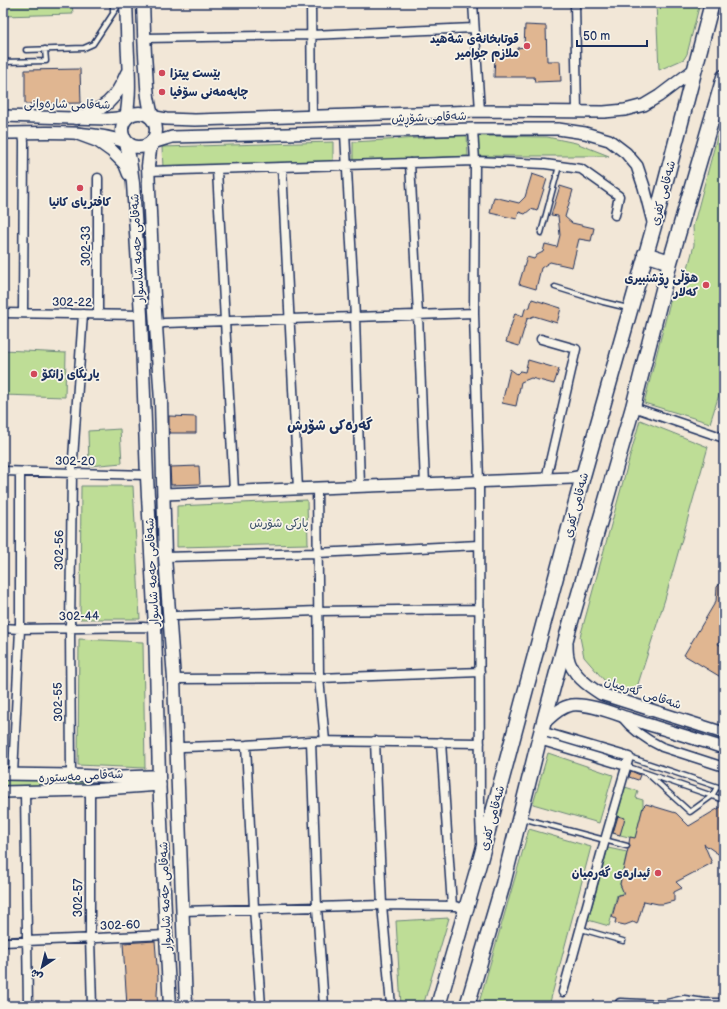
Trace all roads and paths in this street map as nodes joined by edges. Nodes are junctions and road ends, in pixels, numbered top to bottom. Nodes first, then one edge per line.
1 (113, 3) edge
2 (120, 3) edge
3 (126, 3) edge
4 (143, 3) edge
5 (310, 3) edge
6 (473, 3) edge
7 (574, 3) edge
8 (712, 3) edge
9 (113, 12) junction
10 (474, 28) junction
11 (311, 35) junction
12 (144, 38) junction
13 (45, 49) junction
14 (26, 50) dead end
15 (3, 62) edge
16 (129, 68) junction
17 (696, 68) junction
18 (724, 77) edge
19 (480, 111) junction
20 (558, 112) junction
21 (576, 112) junction
22 (3, 116) edge
23 (127, 116) junction
24 (312, 116) junction
25 (152, 117) junction
26 (71, 118) junction
27 (195, 120) junction
28 (473, 129) junction
29 (558, 129) junction
30 (3, 132) edge
31 (22, 132) junction
32 (66, 133) junction
33 (345, 133) junction
34 (79, 134) junction
35 (195, 136) junction
36 (126, 141) junction
37 (151, 143) junction
38 (475, 161) junction
39 (410, 163) junction
40 (347, 165) junction
41 (559, 165) junction
42 (282, 168) junction
43 (217, 170) junction
44 (149, 171) junction
45 (98, 178) dead end
46 (133, 183) junction
47 (615, 215) dead end
48 (654, 226) junction
49 (541, 233) dead end
50 (645, 254) junction
51 (670, 262) junction
52 (138, 280) junction
53 (153, 281) junction
54 (555, 287) dead end
55 (630, 309) junction
56 (3, 313) edge
57 (23, 313) junction
58 (474, 313) junction
59 (84, 314) junction
60 (98, 314) junction
61 (141, 315) junction
62 (418, 315) junction
63 (355, 317) junction
64 (290, 319) junction
65 (225, 321) junction
66 (157, 325) junction
67 (541, 340) dead end
68 (632, 407) junction
69 (724, 438) edge
70 (3, 471) edge
71 (20, 472) junction
72 (72, 473) junction
73 (147, 475) junction
74 (583, 476) junction
75 (546, 479) junction
76 (479, 482) junction
77 (425, 484) junction
78 (360, 486) junction
79 (317, 488) junction
80 (298, 489) junction
81 (234, 492) junction
82 (164, 494) junction
83 (479, 545) junction
84 (317, 553) junction
85 (166, 557) junction
86 (480, 609) junction
87 (318, 611) junction
88 (169, 618) junction
89 (3, 628) edge
90 (70, 628) junction
91 (155, 628) junction
92 (20, 629) junction
93 (567, 635) junction
94 (480, 672) junction
95 (319, 678) junction
96 (174, 679) junction
97 (620, 715) junction
98 (541, 731) junction
99 (724, 733) edge
100 (311, 741) junction
101 (325, 741) junction
102 (375, 741) junction
103 (441, 742) junction
104 (480, 743) junction
105 (246, 746) junction
106 (176, 748) junction
107 (724, 748) edge
108 (628, 757) junction
109 (626, 766) junction
110 (724, 767) edge
111 (646, 772) junction
112 (8, 774) edge
113 (71, 775) junction
114 (160, 781) junction
115 (122, 782) junction
116 (717, 786) junction
117 (724, 789) edge
118 (90, 790) junction
119 (3, 792) edge
120 (25, 792) junction
121 (712, 796) junction
122 (724, 800) edge
123 (520, 818) junction
124 (604, 840) junction
125 (627, 846) dead end
126 (481, 857) junction
127 (382, 905) junction
128 (452, 906) junction
129 (317, 907) junction
130 (254, 908) junction
131 (466, 908) junction
132 (182, 911) junction
133 (580, 929) junction
134 (166, 935) junction
135 (90, 938) junction
136 (27, 941) junction
137 (3, 942) edge
138 (623, 942) dead end
139 (563, 992) dead end
140 (724, 1004) edge
141 (28, 1006) edge
142 (92, 1006) edge
143 (170, 1006) edge
144 (186, 1006) edge
145 (261, 1006) edge
146 (324, 1006) edge
147 (391, 1006) edge
148 (438, 1006) edge
149 (468, 1006) edge
150 (619, 1006) edge

1 - 9 lane
2 - 9 lane
3 - 16 main road
4 - 12 main road
5 - 11 street
6 - 10 street
7 - 21 street
8 - 17 highway, شەقامی کفری
9 - 13 lane
10 - 11 street
10 - 19 street
11 - 12 street
11 - 24 street
12 - 25 main road
13 - 14 lane
13 - 15 lane
16 - 23 main road
16 - 26 main road
17 - 21 main road, شەقامی شۆڕش
17 - 48 highway, شەقامی کفری
18 - 51 highway
19 - 20 main road, شەقامی شۆڕش
19 - 24 main road, شەقامی شۆڕش
20 - 21 main road, شەقامی شۆڕش
20 - 29 main road
22 - 26 main road, شەقامی شارەوانی
23 - 25 main road
23 - 26 main road, شەقامی شارەوانی
23 - 36 main road
24 - 27 main road, شەقامی شۆڕش
25 - 27 main road, شەقامی شۆڕش
25 - 37 main road
26 - 32 main road
27 - 35 main road
28 - 29 main road, شەقامی شۆڕش
28 - 33 main road, شەقامی شۆڕش
28 - 38 street
29 - 48 main road, شەقامی شۆڕش
30 - 31 main road
31 - 32 main road
31 - 57 street
32 - 34 main road
33 - 35 main road, شەقامی شۆڕش
33 - 40 street
34 - 36 main road
34 - 46 main road
35 - 37 main road, شەقامی شۆڕش
36 - 37 main road
36 - 46 main road, شەقامی حەمە شاسوار
37 - 44 main road, شەقامی حەمە شاسوار
38 - 39 street
38 - 41 street
38 - 58 street
39 - 40 street
39 - 62 street
40 - 42 street
40 - 63 street
41 - 47 street
41 - 49 lane
42 - 43 street
42 - 64 street
43 - 44 street
43 - 65 street
44 - 53 main road, شەقامی حەمە شاسوار
45 - 60 street, 302-33
46 - 52 main road, شەقامی حەمە شاسوار
48 - 50 highway, شەقامی کفری
50 - 51 highway
50 - 55 highway, شەقامی کفری
51 - 68 highway
52 - 53 main road
52 - 61 main road, شەقامی حەمە شاسوار
53 - 66 main road, شەقامی حەمە شاسوار
54 - 55 lane
55 - 74 highway, شەقامی کفری
56 - 57 street, 302-22
57 - 59 street, 302-22
58 - 62 street
58 - 76 street
59 - 60 street, 302-22
59 - 72 street, 302-56
60 - 61 street, 302-22
61 - 73 main road, شەقامی حەمە شاسوار
62 - 63 street
62 - 77 street
63 - 64 street
63 - 78 street
64 - 65 street
64 - 80 street
65 - 66 street
65 - 81 street
66 - 82 main road, شەقامی حەمە شاسوار
67 - 75 street
68 - 69 street
68 - 93 highway
70 - 71 street, 302-20
71 - 72 street, 302-20
71 - 92 street
72 - 73 street, 302-20
72 - 90 street, 302-56
73 - 91 main road, شەقامی حەمە شاسوار
74 - 75 main road
74 - 126 highway, شەقامی کفری
75 - 76 main road
76 - 77 main road
76 - 83 street
77 - 78 main road
78 - 79 main road
79 - 80 main road
79 - 84 street
80 - 81 main road
81 - 82 main road
82 - 85 main road, شەقامی حەمە شاسوار
83 - 84 street
83 - 86 street
84 - 85 street
84 - 87 street
85 - 88 main road, شەقامی حەمە شاسوار
86 - 87 street
86 - 94 street
87 - 88 street
87 - 95 street
88 - 96 main road, شەقامی حەمە شاسوار
89 - 92 street, 302-44
90 - 91 street, 302-44
90 - 92 street, 302-44
90 - 113 street, 302-55
91 - 114 main road, شەقامی حەمە شاسوار
92 - 112 street
93 - 98 highway
93 - 99 main road, شەقامی گەرمیان
94 - 95 street
94 - 104 street
95 - 96 street
95 - 101 street
96 - 106 main road, شەقامی حەمە شاسوار
97 - 98 main road
97 - 107 main road
97 - 110 street
98 - 108 street
98 - 109 street
98 - 123 highway
100 - 101 street
100 - 105 street
100 - 129 street
101 - 102 street
102 - 103 street
102 - 127 street
103 - 104 street
103 - 128 street
104 - 126 street
105 - 106 street
105 - 130 street
106 - 132 main road, شەقامی حەمە شاسوار
108 - 109 street
108 - 116 lane
109 - 111 lane
109 - 124 street
111 - 121 lane
111 - 121 lane
112 - 113 main road, شەقامی مەستورە
113 - 115 main road, شەقامی مەستورە
114 - 115 main road, شەقامی مەستورە
114 - 134 main road, شەقامی حەمە شاسوار
115 - 118 main road, شەقامی مەستورە
116 - 117 lane
116 - 121 lane
118 - 120 main road, شەقامی مەستورە
118 - 135 street, 302-57
119 - 120 main road, شەقامی مەستورە
120 - 136 street
121 - 122 lane
123 - 124 lane
123 - 149 highway
124 - 125 lane
124 - 133 street
126 - 131 highway, شەقامی کفری
127 - 128 street
127 - 129 street
127 - 147 street
128 - 131 street
129 - 130 street
129 - 146 street
130 - 132 street
130 - 145 street
131 - 148 highway, شەقامی کفری
132 - 144 main road, شەقامی حەمە شاسوار
133 - 138 lane
133 - 139 street
134 - 135 street, 302-60
134 - 143 main road, شەقامی حەمە شاسوار
135 - 136 street, 302-60
135 - 142 street, 302-57
136 - 137 street, 302-60
136 - 141 street
140 - 150 street

